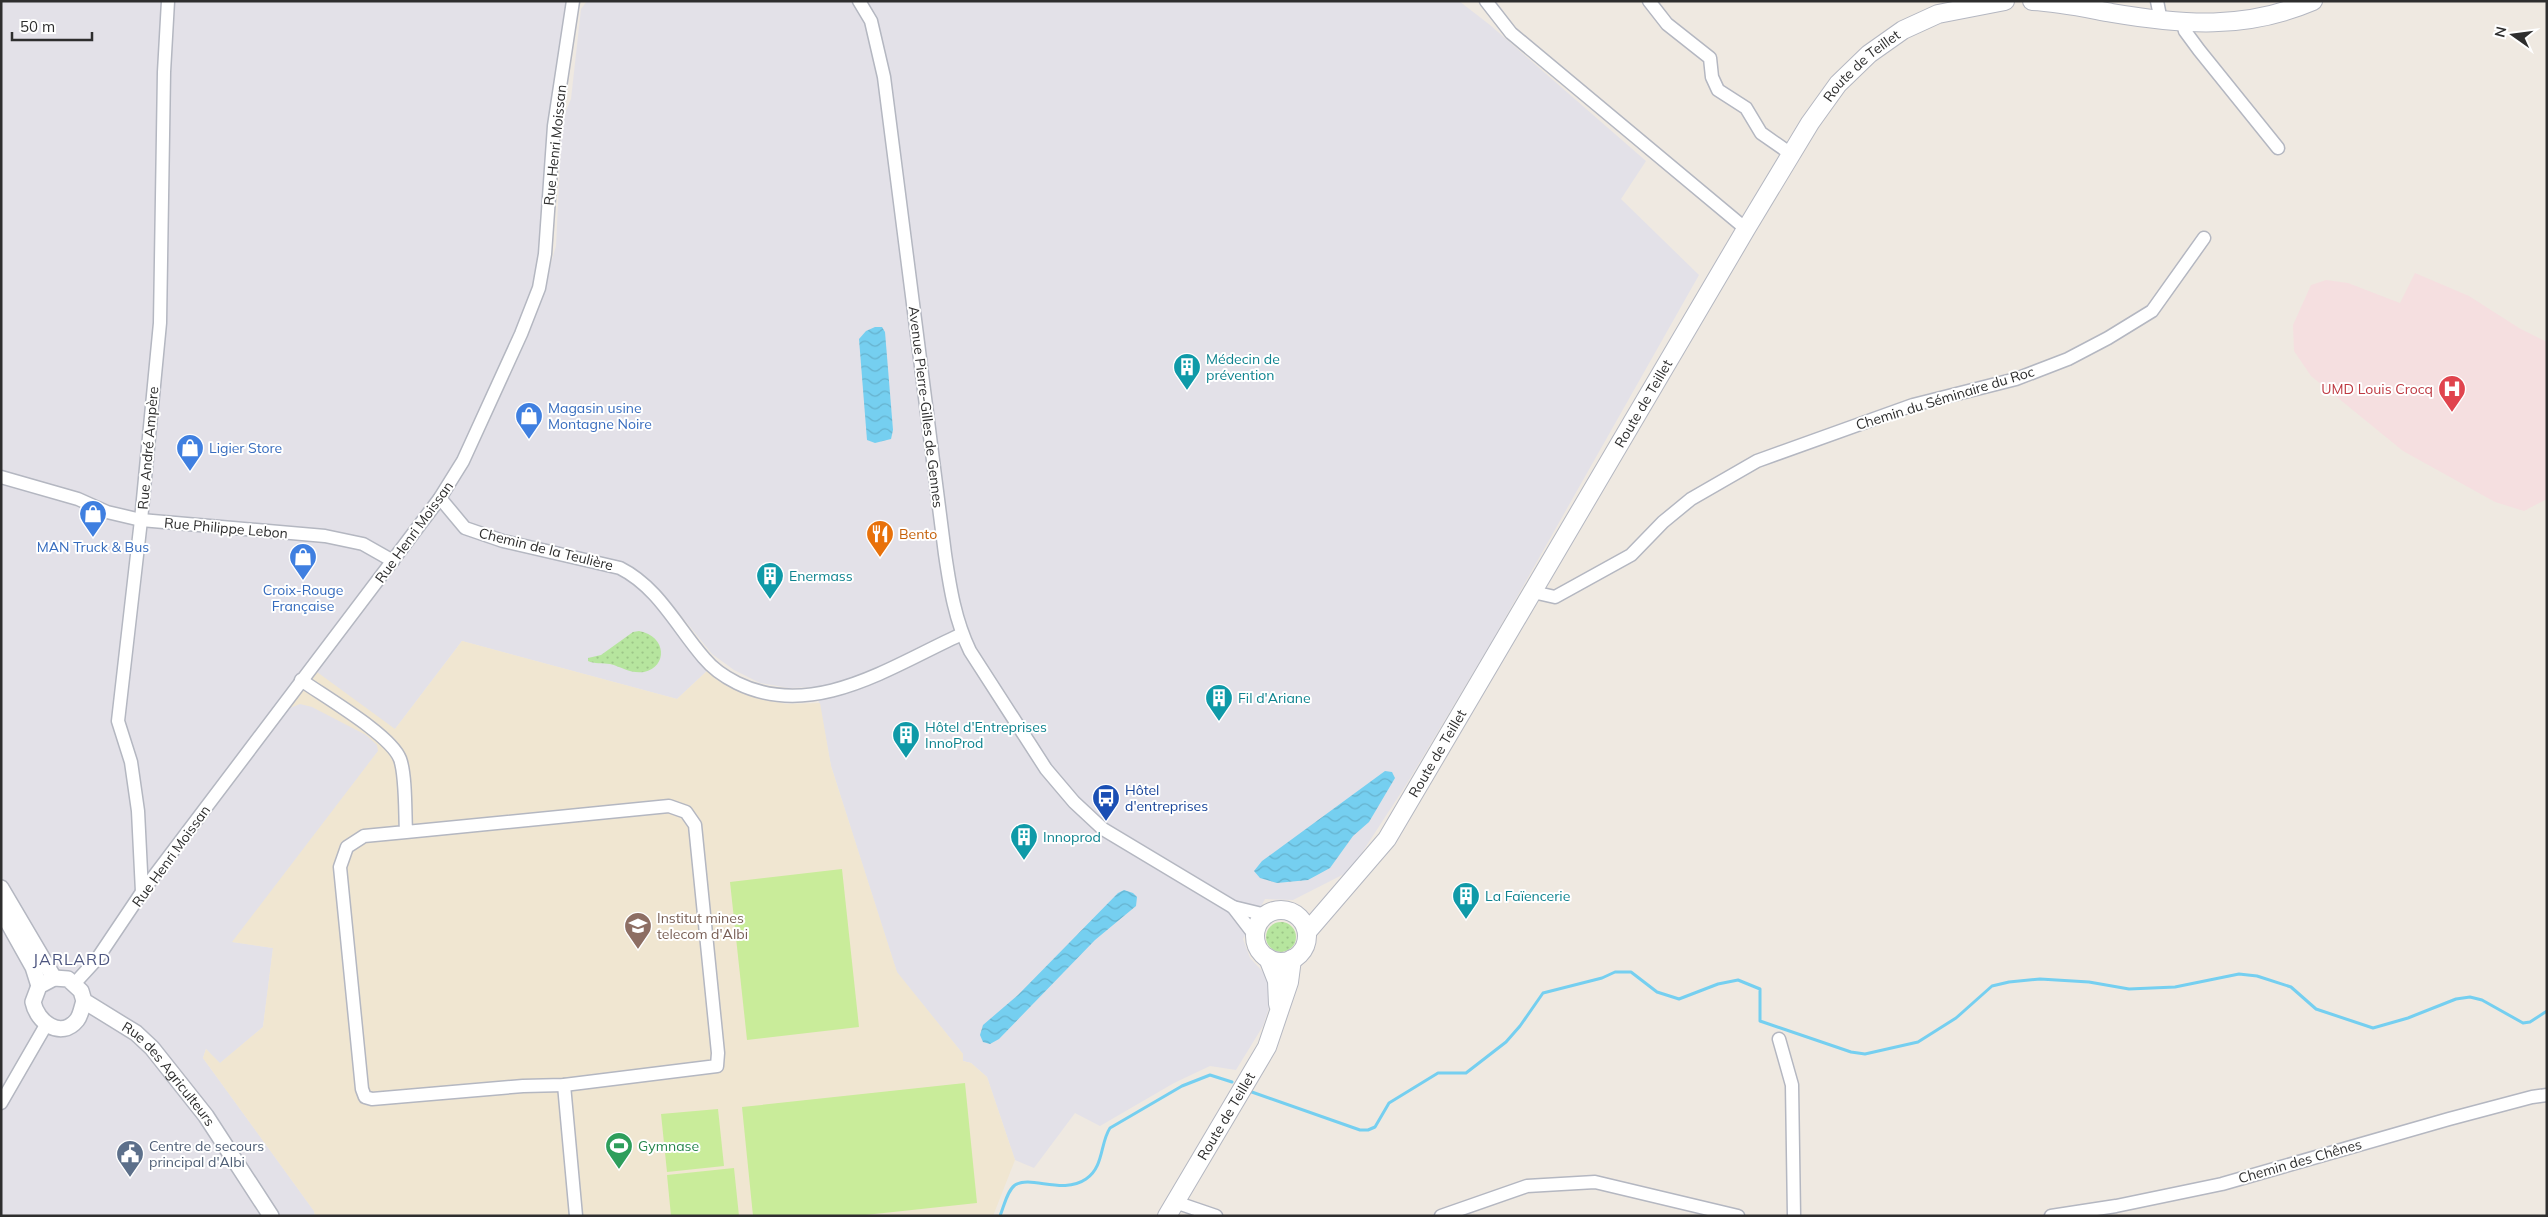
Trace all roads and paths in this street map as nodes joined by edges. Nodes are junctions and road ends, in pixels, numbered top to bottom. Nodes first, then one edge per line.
1 (168, 1) edge
2 (573, 1) edge
3 (859, 1) edge
4 (1486, 1) edge
5 (1649, 1) edge
6 (2005, 1) edge
7 (2032, 1) edge
8 (2157, 1) edge
9 (2314, 1) edge
10 (1936, 8) edge
11 (2161, 21) junction
12 (2183, 24) junction
13 (2278, 148) dead end
14 (1791, 154) junction
15 (1746, 229) junction
16 (2204, 238) dead end
17 (1, 477) edge
18 (440, 498) junction
19 (141, 520) junction
20 (393, 561) junction
21 (1533, 592) junction
22 (962, 634) junction
23 (301, 680) junction
24 (406, 832) junction
25 (1348, 887) junction
26 (1, 888) edge
27 (142, 892) junction
28 (1233, 907) junction
29 (1, 910) edge
30 (1293, 913) junction
31 (1266, 915) junction
32 (1307, 932) junction
33 (1256, 937) junction
34 (1268, 958) junction
35 (1292, 959) junction
36 (54, 978) junction
37 (75, 983) junction
38 (39, 986) junction
39 (84, 1001) junction
40 (1279, 1014) junction
41 (107, 1016) junction
42 (78, 1018) junction
43 (46, 1025) junction
44 (1779, 1039) dead end
45 (564, 1085) junction
46 (2547, 1096) edge
47 (1, 1103) edge
48 (1171, 1209) edge
49 (271, 1216) edge
50 (576, 1216) edge
51 (1216, 1216) edge
52 (1441, 1216) edge
53 (1738, 1216) edge
54 (1794, 1216) edge
55 (2051, 1216) edge

1 - 19 street, Rue André Ampère
2 - 18 street, Rue Henri Moissan
3 - 22 street, Avenue Pierre-Gilles de Gennes
4 - 15 street
5 - 14 street
6 - 10 main road, Route de Teillet
7 - 11 main road
8 - 11 street
9 - 12 main road
10 - 14 main road, Route de Teillet
11 - 12 main road
12 - 13 street
14 - 15 main road, Route de Teillet
15 - 21 main road, Route de Teillet
16 - 21 street, Chemin du Séminaire du Roc
17 - 19 street, Rue Philippe Lebon
18 - 20 street, Rue Henri Moissan
18 - 22 street, Chemin de la Teulière
19 - 20 street, Rue Philippe Lebon
19 - 27 street, Rue André Ampère
20 - 23 street, Rue Henri Moissan
21 - 25 main road, Route de Teillet
22 - 28 street, Avenue Pierre-Gilles de Gennes
23 - 24 street
23 - 27 street, Rue Henri Moissan
24 - 45 street
24 - 45 street
25 - 30 main road, Route de Teillet
25 - 32 main road, Route de Teillet
26 - 36 street
27 - 37 street, Rue Henri Moissan
28 - 31 street, Avenue Pierre-Gilles de Gennes
28 - 33 street, Avenue Pierre-Gilles de Gennes
29 - 38 street
30 - 31 main road
30 - 32 main road
31 - 33 main road
32 - 35 main road
33 - 34 main road
34 - 35 main road
34 - 40 main road, Route de Teillet
35 - 40 main road, Route de Teillet
36 - 37 street
36 - 38 street
37 - 39 street
38 - 43 street
39 - 41 street, Rue des Agriculteurs
39 - 42 street
40 - 48 main road, Route de Teillet
41 - 42 street, Rue des Agriculteurs
41 - 49 street, Rue des Agriculteurs
42 - 43 street, Rue des Agriculteurs
43 - 47 street
44 - 54 street
45 - 50 street
46 - 55 street, Chemin des Chênes
48 - 51 street
52 - 53 street

